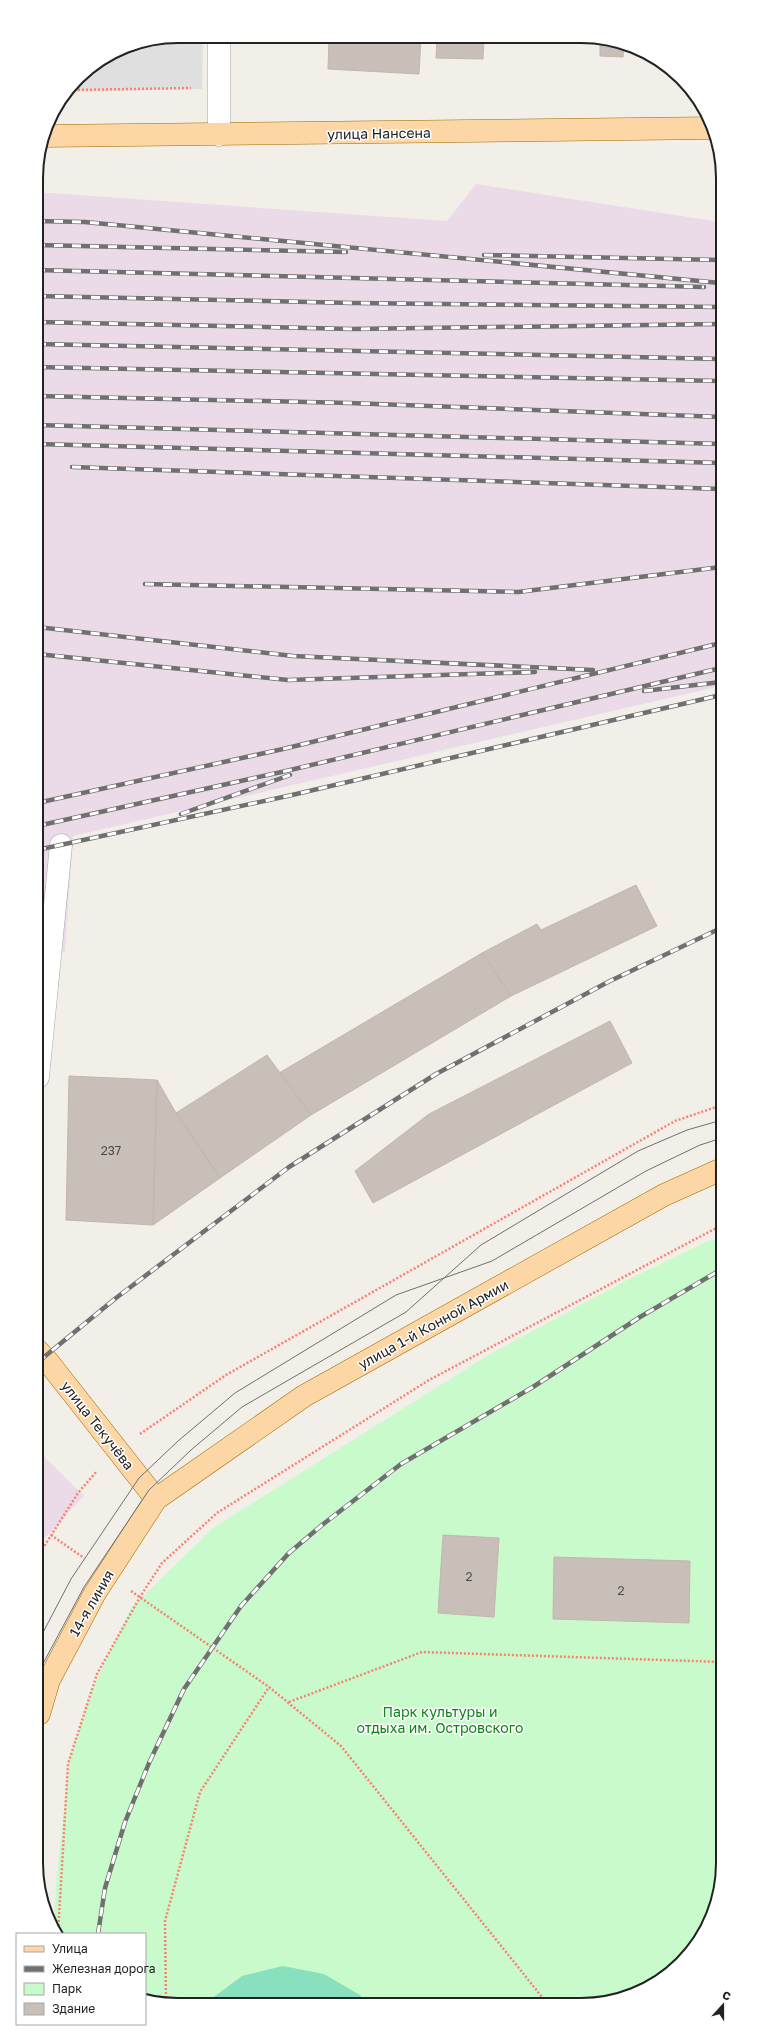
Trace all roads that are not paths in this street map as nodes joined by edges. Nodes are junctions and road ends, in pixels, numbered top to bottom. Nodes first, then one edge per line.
1 (219, 43) edge
2 (706, 128) edge
3 (219, 135) junction
4 (50, 136) edge
5 (61, 845) dead end
6 (43, 1026) edge
7 (716, 1172) edge
8 (43, 1356) edge
9 (156, 1499) junction
10 (43, 1699) edge

1 - 3 street
2 - 3 main road, улица Нансена
3 - 4 main road, улица Нансена
5 - 6 street
7 - 9 main road, улица 1-й Конной Армии
8 - 9 main road, улица Текучёва
9 - 10 main road, 14-я линия

